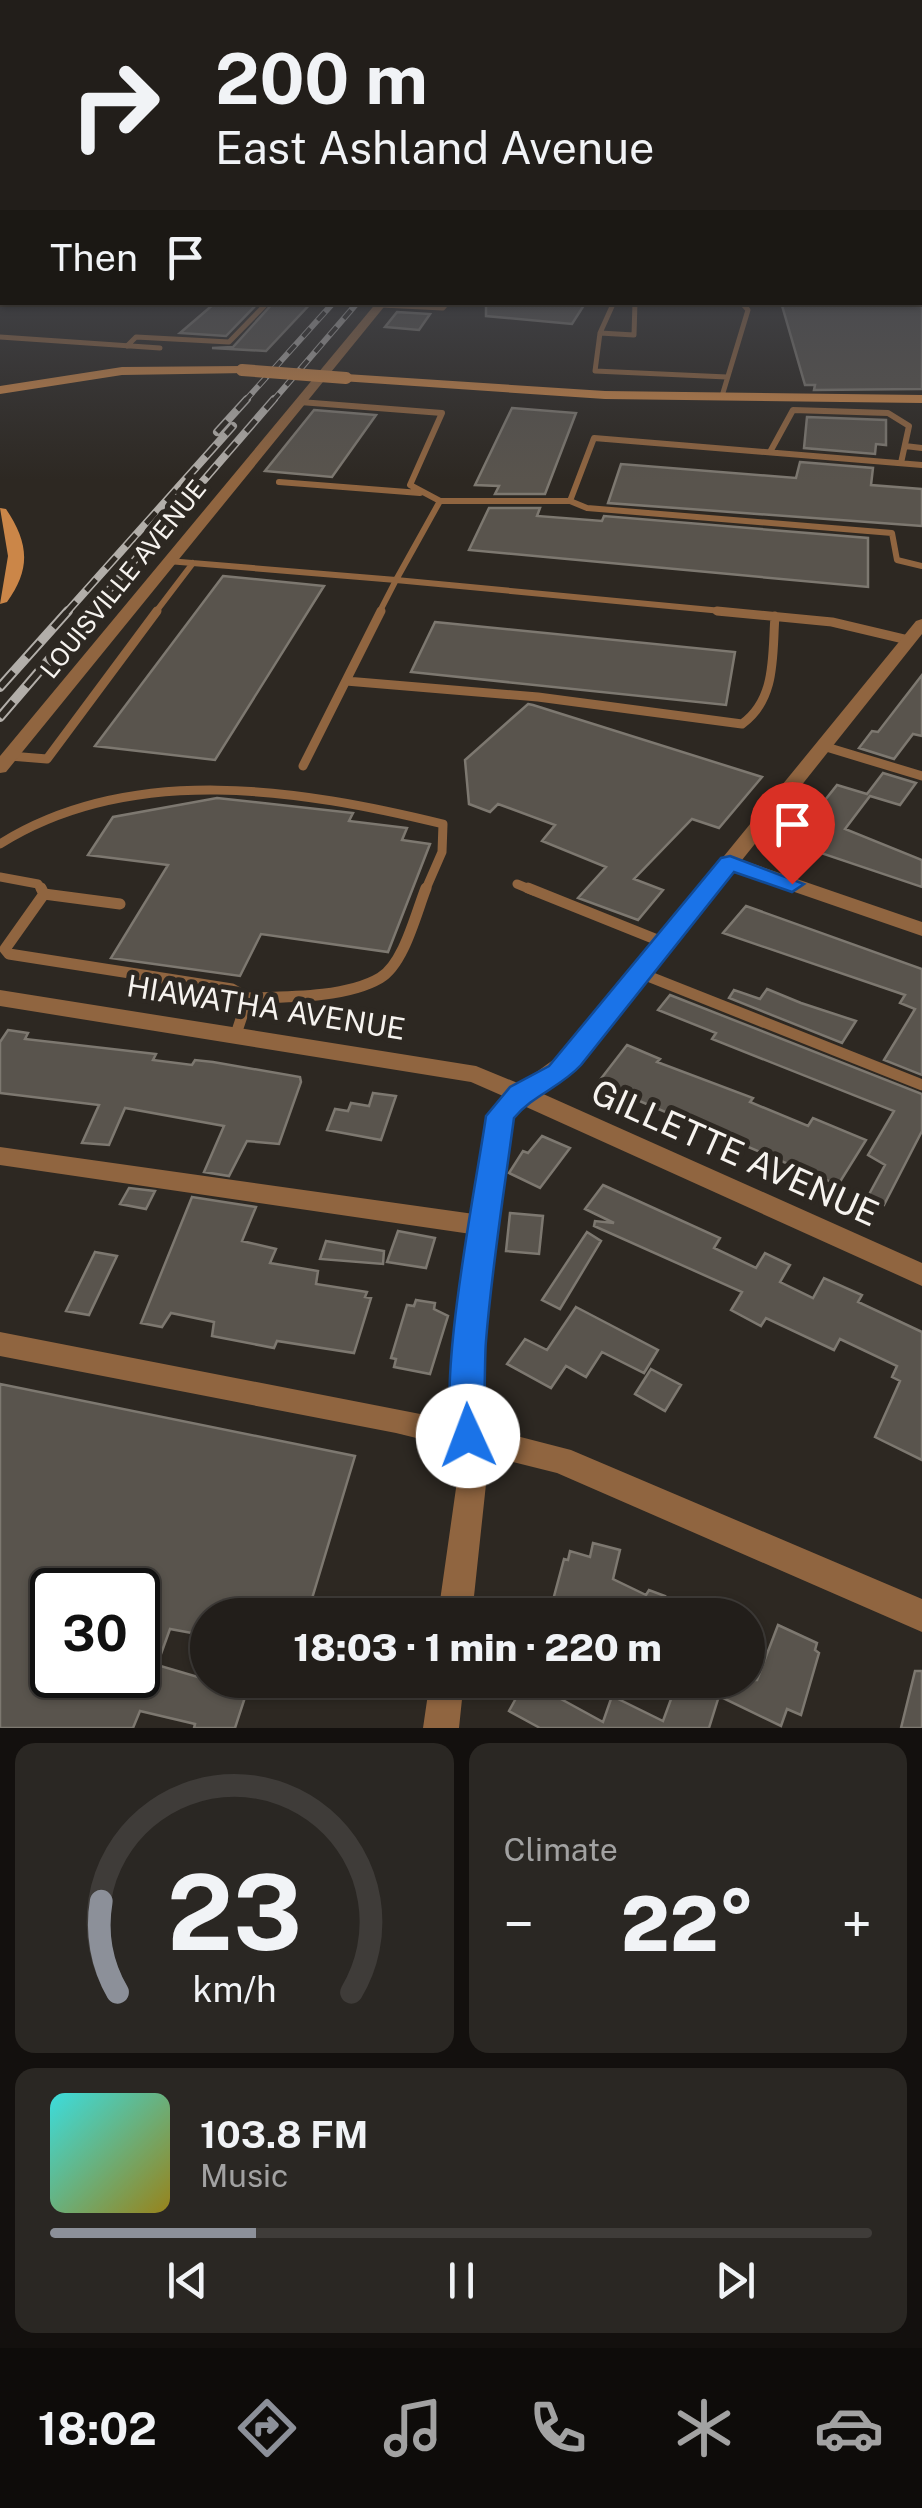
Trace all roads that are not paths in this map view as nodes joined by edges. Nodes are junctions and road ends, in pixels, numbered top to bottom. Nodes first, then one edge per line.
1 (252, 319) edge
2 (370, 319) edge
3 (606, 319) edge
4 (634, 319) edge
5 (745, 319) edge
6 (600, 333) junction
7 (0, 337) edge
8 (127, 346) junction
9 (160, 348) dead end
10 (727, 377) junction
11 (0, 390) edge
12 (722, 396) junction
13 (922, 399) edge
14 (300, 402) junction
15 (904, 446) junction
16 (922, 448) edge
17 (770, 452) junction
18 (901, 464) junction
19 (922, 465) edge
20 (278, 482) dead end
21 (421, 494) junction
22 (440, 501) junction
23 (570, 502) junction
24 (0, 513) edge
25 (168, 561) junction
26 (193, 563) junction
27 (922, 566) edge
28 (396, 580) junction
29 (0, 598) edge
30 (775, 616) junction
31 (918, 636) edge
32 (346, 681) junction
33 (823, 746) junction
34 (5, 762) edge
35 (302, 766) dead end
36 (922, 776) edge
37 (0, 844) edge
38 (730, 863) junction
39 (0, 878) edge
40 (517, 884) dead end
41 (44, 894) junction
42 (120, 904) dead end
43 (922, 929) edge
44 (664, 944) junction
45 (640, 973) junction
46 (0, 998) edge
47 (248, 998) junction
48 (236, 1034) junction
49 (922, 1086) edge
50 (520, 1094) junction
51 (0, 1156) edge
52 (484, 1226) junction
53 (922, 1276) edge
54 (0, 1344) edge
55 (468, 1436) junction
56 (457, 1598) edge
57 (922, 1616) edge
58 (445, 1698) edge
59 (441, 1728) edge

1 - 8 lane
2 - 14 street, LOUISVILLE AVENUE
3 - 6 lane
4 - 6 lane
5 - 10 lane
6 - 10 lane
7 - 8 lane
8 - 9 lane
10 - 12 lane
11 - 12 main road, bridge
12 - 13 main road
14 - 21 lane
14 - 25 street, LOUISVILLE AVENUE
15 - 16 lane
15 - 17 lane
15 - 18 lane
17 - 18 lane
17 - 23 lane
18 - 19 lane
20 - 21 lane
21 - 22 lane
22 - 23 lane
22 - 28 lane
23 - 27 lane
24 - 29 main road
25 - 26 lane
25 - 34 street, LOUISVILLE AVENUE
26 - 28 lane
26 - 34 lane
28 - 30 lane
28 - 32 lane
30 - 31 lane
30 - 32 lane
31 - 33 street
32 - 35 lane
33 - 36 lane
33 - 38 street
37 - 47 lane
38 - 43 street
38 - 44 street
39 - 41 lane
40 - 44 lane
41 - 42 lane
41 - 47 lane
44 - 45 street
45 - 49 lane
45 - 50 street
46 - 48 street, HIAWATHA AVENUE
47 - 48 lane
48 - 50 street, HIAWATHA AVENUE
50 - 52 street
50 - 53 street, GILLETTE AVENUE
51 - 52 street
52 - 55 street
54 - 55 street
55 - 56 street
55 - 57 street
58 - 59 street

